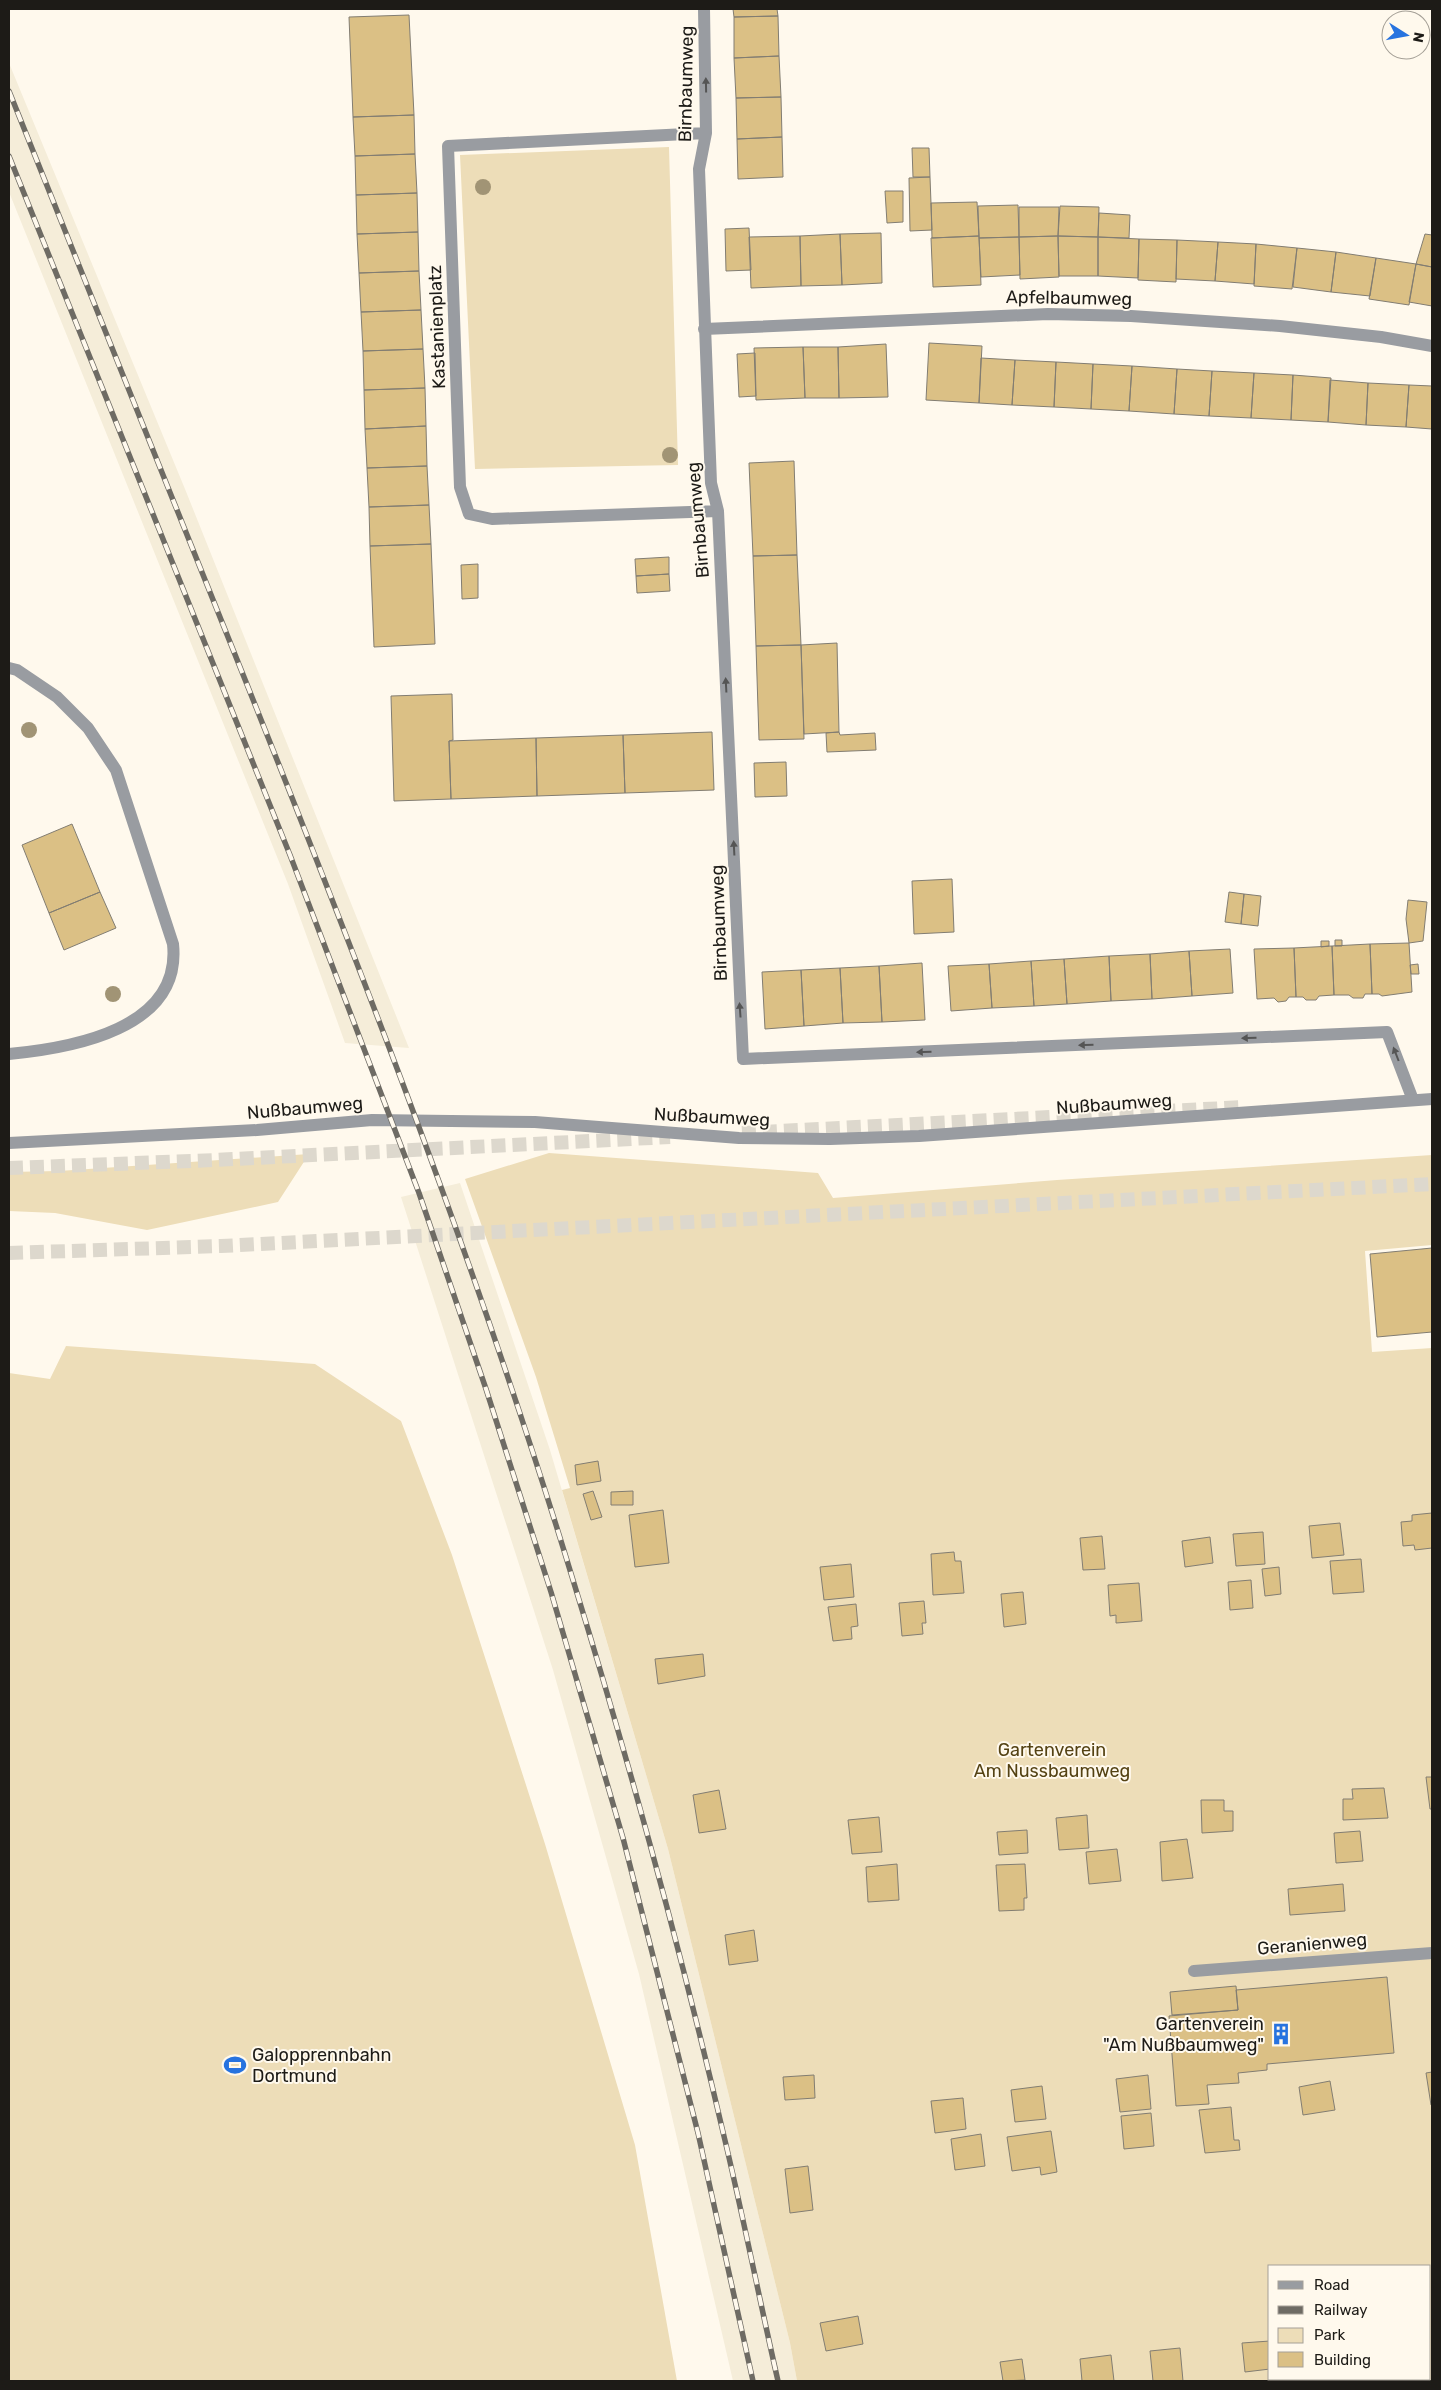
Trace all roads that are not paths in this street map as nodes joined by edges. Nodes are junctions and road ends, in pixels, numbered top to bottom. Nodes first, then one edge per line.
1 (704, 9) edge
2 (706, 133) junction
3 (704, 329) junction
4 (1432, 346) edge
5 (718, 511) junction
6 (9, 668) edge
7 (9, 1054) edge
8 (1432, 1099) edge
9 (1414, 1100) junction
10 (9, 1143) edge
11 (1432, 1953) edge
12 (1194, 1971) dead end

2 -> 1 street, Birnbaumweg
2 - 3 street, Birnbaumweg
2 - 5 street, Kastanienplatz
3 - 4 street, Apfelbaumweg
3 - 5 street, Birnbaumweg
9 -> 5 street, Birnbaumweg
6 - 7 street
8 - 9 street, Nußbaumweg
9 - 10 street, Nußbaumweg
11 - 12 street, Geranienweg

